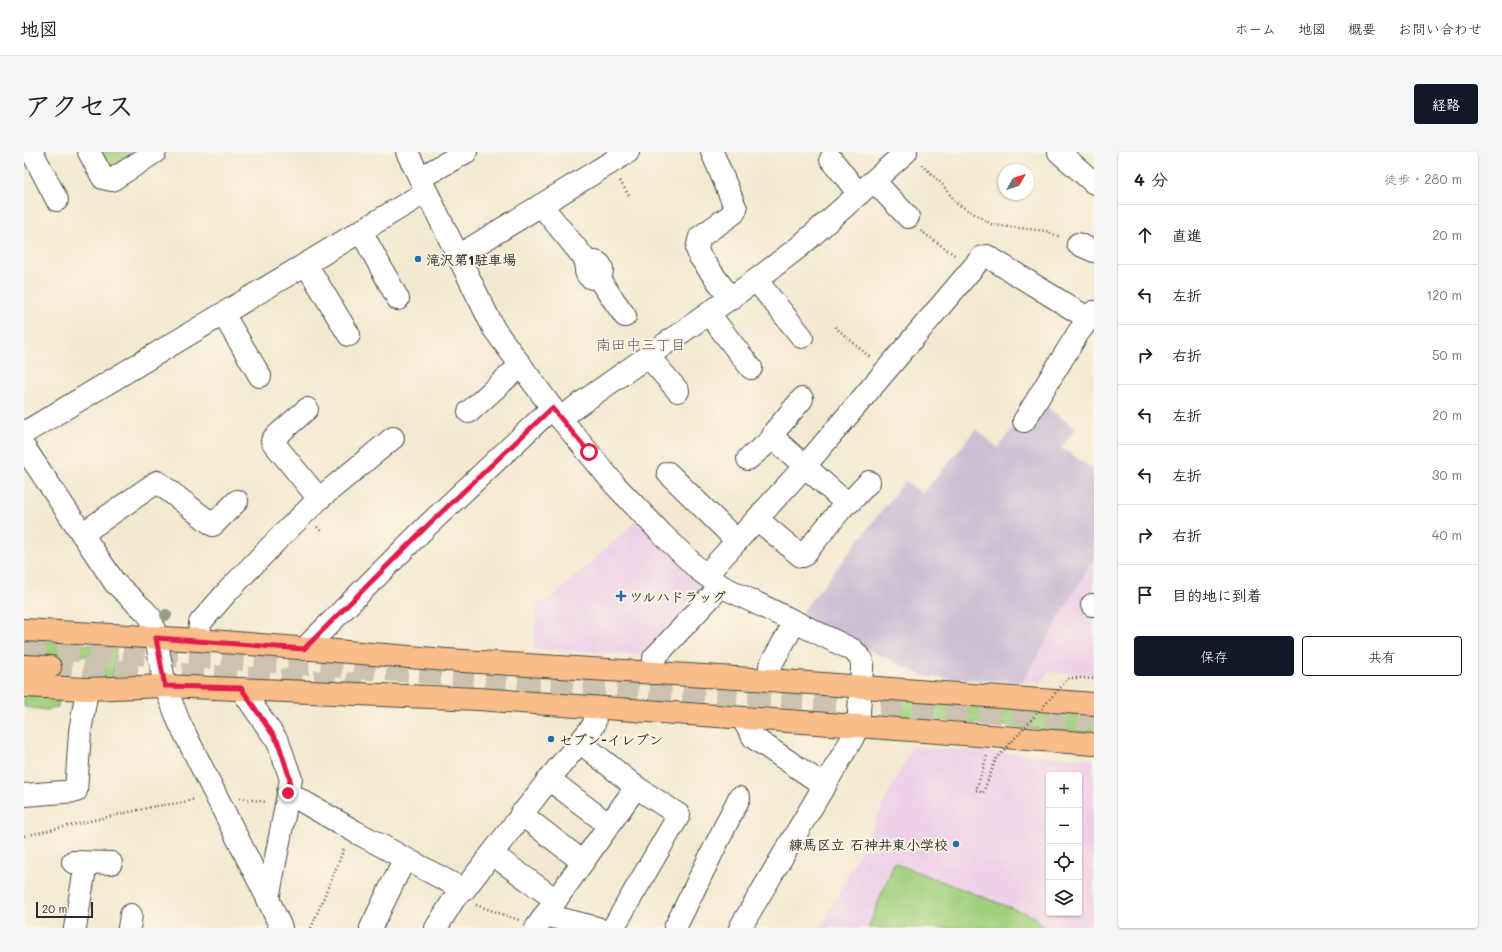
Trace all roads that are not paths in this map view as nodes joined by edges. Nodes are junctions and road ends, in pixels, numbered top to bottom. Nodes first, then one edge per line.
1 (32, 152) edge
2 (89, 152) edge
3 (156, 152) edge
4 (407, 152) edge
5 (466, 152) edge
6 (628, 152) edge
7 (1059, 152) edge
8 (715, 153) edge
9 (912, 156) edge
10 (831, 159) dead end
11 (1094, 183) edge
12 (423, 185) junction
13 (866, 188) junction
14 (57, 200) dead end
15 (541, 205) junction
16 (908, 217) road end
17 (361, 231) junction
18 (458, 256) junction
19 (306, 264) junction
20 (756, 280) junction
21 (398, 299) dead end
22 (732, 299) junction
23 (223, 314) junction
24 (709, 314) junction
25 (1092, 315) edge
26 (625, 316) dead end
27 (349, 335) dead end
28 (802, 337) dead end
29 (648, 356) junction
30 (521, 365) junction
31 (751, 368) dead end
32 (260, 376) dead end
33 (678, 391) dead end
34 (802, 399) dead end
35 (307, 410) dead end
36 (469, 412) dead end
37 (556, 413) junction
38 (1024, 421) dead end
39 (24, 433) edge
40 (393, 438) dead end
41 (772, 440) junction
42 (24, 447) edge
43 (748, 459) dead end
44 (805, 466) junction
45 (668, 473) dead end
46 (869, 482) dead end
47 (319, 499) junction
48 (237, 502) dead end
49 (846, 504) junction
50 (757, 519) junction
51 (82, 534) junction
52 (736, 541) junction
53 (713, 581) junction
54 (795, 622) junction
55 (24, 630) edge
56 (156, 638) junction
57 (199, 640) junction
58 (304, 649) junction
59 (24, 666) edge
60 (50, 667) tunnel mouth
61 (653, 673) junction
62 (769, 680) junction
63 (24, 686) edge
64 (165, 686) junction
65 (241, 688) junction
66 (860, 688) junction
67 (88, 689) junction
68 (1094, 704) edge
69 (596, 708) junction
70 (742, 718) junction
71 (858, 726) junction
72 (580, 742) junction
73 (1094, 744) edge
74 (549, 779) junction
75 (825, 786) junction
76 (636, 787) junction
77 (24, 795) edge
78 (739, 798) dead end
79 (287, 799) junction
80 (521, 814) junction
81 (609, 825) junction
82 (492, 854) junction
83 (583, 862) junction
84 (111, 863) dead end
85 (401, 866) dead end
86 (458, 892) junction
87 (268, 899) junction
88 (544, 917) edge
89 (279, 927) edge
90 (439, 927) edge
91 (75, 928) edge
92 (370, 928) edge
93 (597, 928) edge
94 (613, 928) edge
95 (675, 928) edge
96 (740, 928) edge

1 - 14 street
2 - 3 street
4 - 12 street
5 - 12 street
6 - 15 street
7 - 11 street
8 - 22 street
9 - 13 street
10 - 13 street
12 - 17 street
12 - 18 street
13 - 16 street
13 - 20 street
15 - 18 street
15 - 26 street
17 - 19 street
17 - 21 street
18 - 30 street
19 - 23 street
19 - 27 street
20 - 22 street
20 - 28 street
22 - 24 street
23 - 32 street
23 - 39 street
24 - 29 street
24 - 31 street
25 - 38 street
25 - 44 street
29 - 33 street
29 - 37 street
30 - 36 street
30 - 37 street
34 - 41 street
35 - 47 street
37 - 53 street
37 - 58 street
40 - 47 street
41 - 43 street
41 - 44 street
42 - 51 street
44 - 49 street
44 - 50 street
45 - 52 street
46 - 49 street
47 - 57 street
48 - 51 street
49 - 50 street
50 - 52 street
51 - 56 street
52 - 53 street
53 - 54 street
53 - 61 street
54 - 62 street
54 - 66 street
55 - 56 main road
56 - 57 main road
56 - 64 street
57 - 58 main road
58 - 61 main road
59 - 60 main road
61 - 62 main road
62 - 66 main road
63 - 67 main road
64 - 65 main road
64 - 67 main road
64 - 87 street
65 - 69 main road
65 - 79 street
66 - 68 main road
66 - 71 street
67 - 77 street
69 - 70 main road
69 - 72 street
70 - 71 main road
70 - 75 street
71 - 73 main road
71 - 75 street
72 - 74 street
72 - 76 street
74 - 80 street
74 - 81 street
75 - 96 street
76 - 81 street
76 - 94 street
78 - 95 street
79 - 86 street
79 - 87 street
80 - 82 street
80 - 83 street
81 - 83 street
82 - 86 street
82 - 88 street
83 - 88 street
84 - 91 street
85 - 92 street
86 - 90 street
87 - 89 street
88 - 93 street

